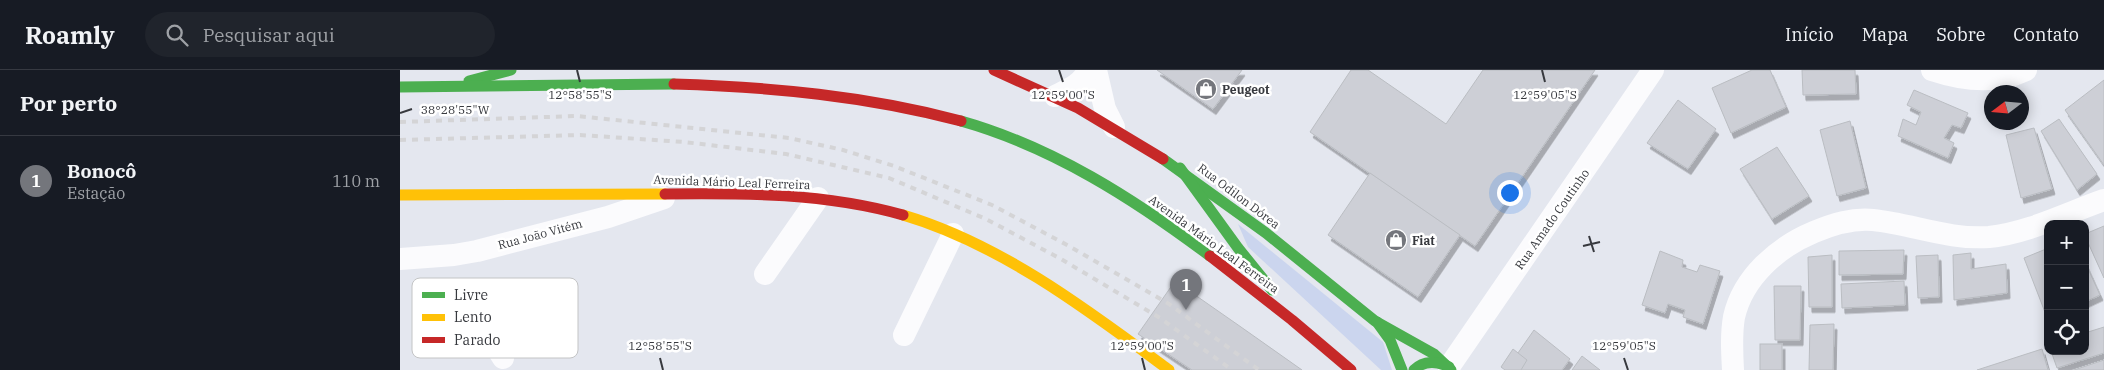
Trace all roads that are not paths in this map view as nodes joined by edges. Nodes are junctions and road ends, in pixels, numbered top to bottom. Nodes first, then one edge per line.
1 (511, 70) edge
2 (994, 70) edge
3 (1088, 70) edge
4 (1096, 70) edge
5 (1653, 70) edge
6 (1932, 70) edge
7 (2026, 70) edge
8 (400, 87) edge
9 (446, 87) junction
10 (1055, 96) junction
11 (1114, 127) junction
12 (1180, 168) junction
13 (677, 194) junction
14 (400, 195) edge
15 (818, 198) junction
16 (2104, 200) edge
17 (954, 234) junction
18 (400, 259) edge
19 (765, 274) dead end
20 (1377, 322) junction
21 (1301, 326) junction
22 (904, 335) dead end
23 (1450, 369) edge
24 (1168, 370) edge
25 (1351, 370) edge
26 (1402, 370) edge
27 (1414, 370) edge
28 (1732, 370) edge

1 - 9 main road
2 - 10 main road, Rua Odilon Dórea
3 - 10 street
4 - 11 street
5 - 23 street, Rua Amado Coutinho
6 - 7 street
8 - 9 main road, Avenida Mário Leal Ferreira
9 - 21 main road, Avenida Mário Leal Ferreira
10 - 11 main road, Rua Odilon Dórea
11 - 12 main road, Rua Odilon Dórea
12 - 20 main road, Rua Odilon Dórea
12 - 21 main road
13 - 14 main road, Avenida Mário Leal Ferreira
13 - 15 main road, Avenida Mário Leal Ferreira
13 - 18 street, Rua João Vitém
15 - 17 main road, Avenida Mário Leal Ferreira
15 - 19 street
16 - 28 street
17 - 22 street
17 - 24 main road, Avenida Mário Leal Ferreira
20 - 23 main road, Rua Odilon Dórea
20 - 26 main road
21 - 25 main road, Avenida Mário Leal Ferreira
23 - 27 main road

